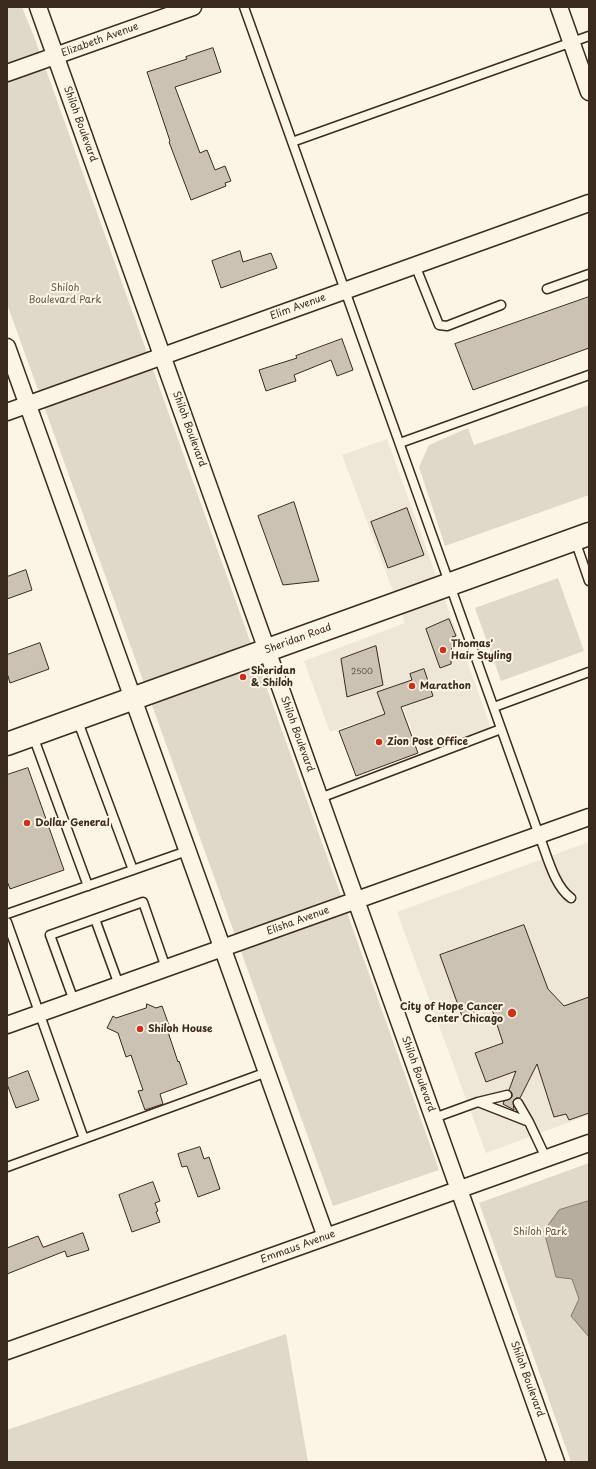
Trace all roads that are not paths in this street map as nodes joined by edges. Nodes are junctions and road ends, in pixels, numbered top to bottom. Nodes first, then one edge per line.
1 (38, 7) edge
2 (193, 7) edge
3 (244, 7) edge
4 (559, 7) edge
5 (589, 36) edge
6 (571, 42) junction
7 (56, 56) junction
8 (7, 73) edge
9 (589, 92) edge
10 (292, 142) junction
11 (589, 203) edge
12 (415, 265) junction
13 (589, 274) edge
14 (547, 289) dead end
15 (345, 290) junction
16 (501, 305) dead end
17 (7, 347) edge
18 (163, 356) junction
19 (589, 374) edge
20 (28, 405) junction
21 (7, 412) edge
22 (400, 443) junction
23 (582, 536) edge
24 (589, 581) edge
25 (450, 584) junction
26 (267, 650) junction
27 (589, 672) edge
28 (133, 698) junction
29 (494, 706) junction
30 (77, 718) junction
31 (501, 729) junction
32 (32, 735) junction
33 (7, 744) edge
34 (320, 798) junction
35 (589, 817) edge
36 (539, 835) junction
37 (187, 851) junction
38 (133, 870) junction
39 (88, 886) junction
40 (571, 898) dead end
41 (356, 900) junction
42 (7, 914) edge
43 (96, 919) junction
44 (7, 922) edge
45 (222, 948) junction
46 (166, 968) junction
47 (119, 985) junction
48 (74, 1001) junction
49 (39, 1013) junction
50 (7, 1025) edge
51 (267, 1072) junction
52 (507, 1095) dead end
53 (478, 1102) junction
54 (518, 1102) dead end
55 (434, 1118) junction
56 (529, 1122) junction
57 (84, 1139) junction
58 (589, 1143) edge
59 (546, 1158) junction
60 (7, 1167) edge
61 (459, 1190) junction
62 (326, 1237) junction
63 (7, 1351) edge
64 (556, 1462) edge

1 - 7 street, Shiloh Boulevard
2 - 7 street, Elizabeth Avenue
3 - 10 lane
4 - 6 street
5 - 6 lane
6 - 9 street
6 - 10 lane
7 - 8 street, Elizabeth Avenue
7 - 18 street, Shiloh Boulevard
10 - 15 lane
11 - 12 street, Elim Avenue
12 - 15 street, Elim Avenue
12 - 16 lane
13 - 14 lane
15 - 18 street, Elim Avenue
15 - 22 lane
17 - 20 street
18 - 20 street, Elim Avenue
18 - 26 street, Shiloh Boulevard
19 - 22 lane
20 - 21 street, Elim Avenue
20 - 28 street
22 - 25 lane
23 - 24 lane
23 - 25 main road, Sheridan Road
25 - 26 main road, Sheridan Road
25 - 29 lane
26 - 28 main road, Sheridan Road
26 - 34 street, Shiloh Boulevard
27 - 29 lane
28 - 30 main road, Sheridan Road
28 - 37 street
29 - 31 lane
30 - 32 main road, Sheridan Road
30 - 38 lane
31 - 34 lane
31 - 36 lane
32 - 33 main road, Sheridan Road
32 - 39 lane
34 - 41 street, Shiloh Boulevard
35 - 36 street, Elisha Avenue
36 - 40 lane
36 - 41 street, Elisha Avenue
37 - 38 lane
37 - 45 street
38 - 39 lane
39 - 42 lane
41 - 45 street, Elisha Avenue
41 - 55 street, Shiloh Boulevard
43 - 46 lane
43 - 47 lane
43 - 48 lane
44 - 49 lane
45 - 46 street, Elisha Avenue
45 - 51 street
46 - 47 street, Elisha Avenue
47 - 48 street, Elisha Avenue
48 - 49 street, Elisha Avenue
49 - 50 street, Elisha Avenue
49 - 57 lane
51 - 57 lane
51 - 62 street
52 - 53 lane
53 - 55 lane
53 - 56 lane
54 - 56 lane
55 - 61 street, Shiloh Boulevard
56 - 59 lane
57 - 60 lane
58 - 59 street, Emmaus Avenue
59 - 61 street, Emmaus Avenue
61 - 62 street, Emmaus Avenue
61 - 64 street, Shiloh Boulevard
62 - 63 street, Emmaus Avenue

